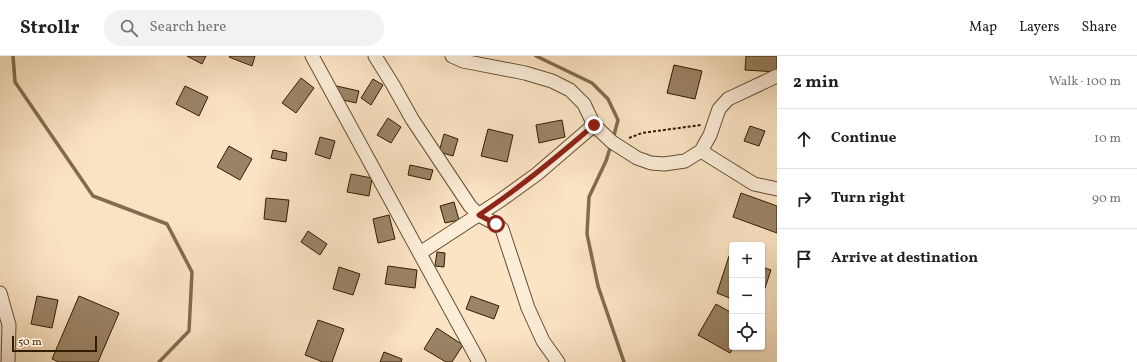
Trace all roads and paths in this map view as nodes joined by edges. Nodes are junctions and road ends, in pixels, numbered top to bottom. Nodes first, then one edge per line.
1 (312, 56) edge
2 (375, 56) edge
3 (452, 56) edge
4 (777, 76) edge
5 (714, 122) junction
6 (594, 125) junction
7 (614, 144) junction
8 (701, 151) junction
9 (777, 189) edge
10 (479, 215) junction
11 (420, 253) junction
12 (0, 293) edge
13 (8, 362) edge
14 (479, 362) edge
15 (558, 362) edge

1 - 11 street
2 - 10 street
3 - 6 street
4 - 5 street
5 - 7 path
5 - 8 street
6 - 7 street
6 - 10 street
7 - 8 street
8 - 9 street
10 - 11 street
10 - 15 street
11 - 14 street
12 - 13 street

